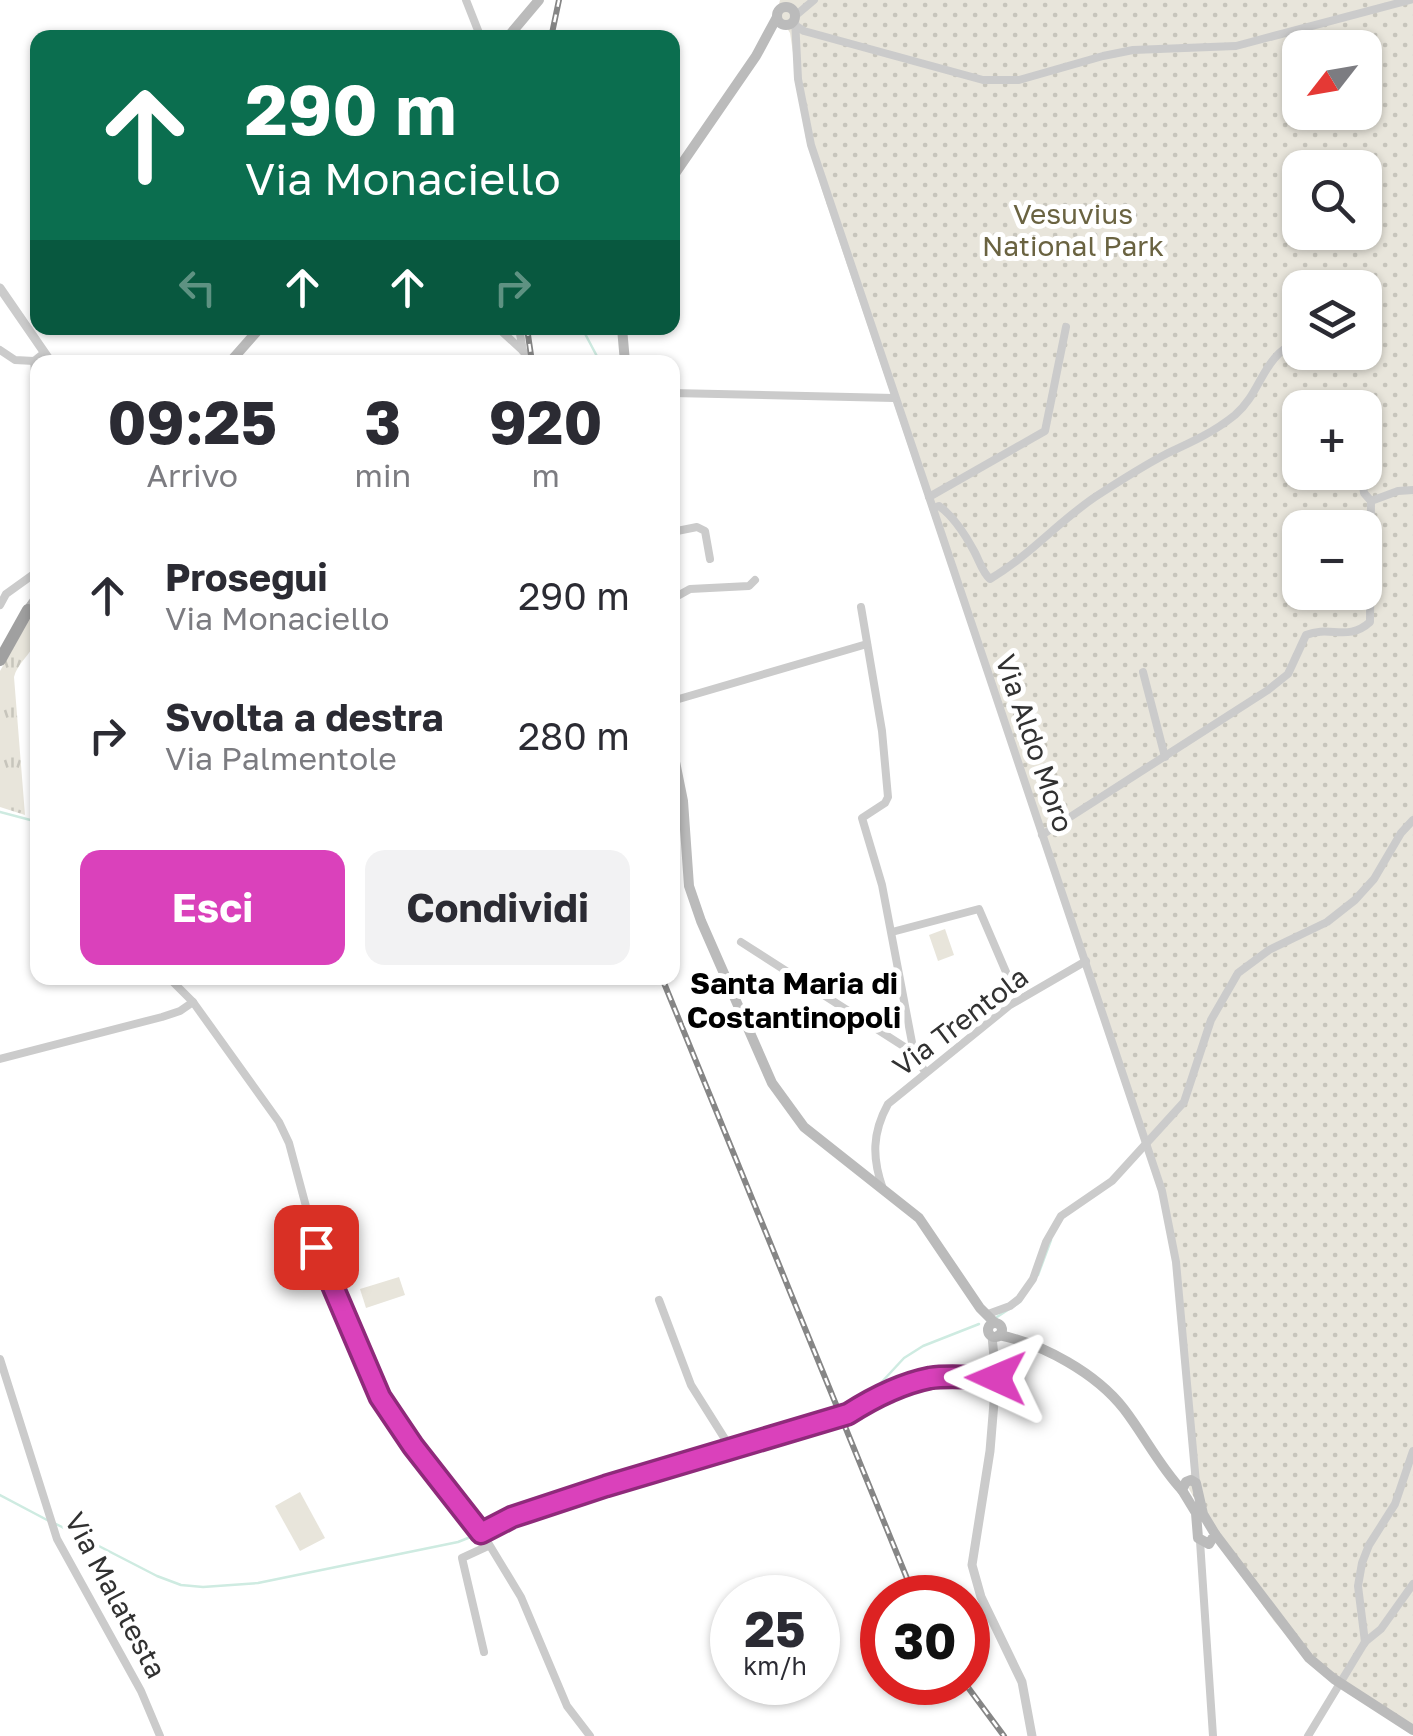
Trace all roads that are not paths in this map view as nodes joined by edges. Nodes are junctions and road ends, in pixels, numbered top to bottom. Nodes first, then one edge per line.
1 (466, 0) edge
2 (539, 0) edge
3 (814, 0) edge
4 (1410, 0) edge
5 (789, 20) edge
6 (478, 30) edge
7 (514, 30) edge
8 (680, 167) edge
9 (0, 288) edge
10 (1066, 326) dead end
11 (30, 332) edge
12 (32, 335) edge
13 (254, 335) edge
14 (506, 335) edge
15 (520, 335) edge
16 (0, 350) edge
17 (1282, 350) edge
18 (523, 351) junction
19 (44, 353) joint
20 (42, 355) edge
21 (236, 355) edge
22 (527, 355) edge
23 (30, 361) edge
24 (680, 394) edge
25 (894, 398) junction
26 (1364, 490) edge
27 (1413, 490) edge
28 (929, 497) junction
29 (1371, 502) junction
30 (933, 508) junction
31 (680, 530) edge
32 (710, 558) dead end
33 (30, 577) edge
34 (755, 580) dead end
35 (680, 595) edge
36 (0, 604) edge
37 (30, 607) edge
38 (861, 608) dead end
39 (28, 610) junction
40 (0, 642) edge
41 (867, 644) junction
42 (0, 651) edge
43 (0, 660) edge
44 (1144, 672) dead end
45 (680, 698) edge
46 (1165, 756) junction
47 (680, 787) edge
48 (1413, 820) edge
49 (680, 834) edge
50 (1042, 834) junction
51 (680, 849) edge
52 (892, 932) junction
53 (741, 942) dead end
54 (1086, 961) junction
55 (176, 985) edge
56 (1018, 1000) junction
57 (193, 1002) junction
58 (914, 1053) junction
59 (0, 1059) edge
60 (925, 1072) junction
61 (883, 1190) junction
62 (658, 1300) dead end
63 (992, 1325) junction
64 (0, 1359) edge
65 (996, 1378) junction
66 (730, 1448) junction
67 (1413, 1450) edge
68 (1188, 1484) junction
69 (481, 1533) junction
70 (1209, 1540) junction
71 (488, 1546) junction
72 (1413, 1584) edge
73 (1366, 1642) junction
74 (484, 1652) dead end
75 (1413, 1730) edge
76 (160, 1736) edge
77 (590, 1736) edge
78 (1032, 1736) edge
79 (1213, 1736) edge
80 (1308, 1736) edge

1 - 6 street
2 - 7 main road
3 - 5 street
4 - 5 street
5 - 8 main road
5 - 25 street, Via Aldo Moro
9 - 11 street
10 - 28 street
12 - 19 street
13 - 21 main road
14 - 18 street
15 - 18 street
16 - 23 street
17 - 30 street
18 - 22 street
19 - 20 street
24 - 25 street
25 - 28 street, Via Aldo Moro
26 - 29 street
27 - 29 street
28 - 30 street, Via Aldo Moro
29 - 46 street
30 - 50 street, Via Aldo Moro
31 - 32 street
33 - 36 street
34 - 35 street
37 - 39 main road
38 - 41 street
39 - 40 highway
39 - 42 highway
39 - 43 highway
41 - 45 street
41 - 52 street
44 - 46 street
46 - 50 street
47 - 49 main road
48 - 63 street
50 - 54 street, Via Aldo Moro
51 - 61 main road
52 - 56 street
52 - 58 street
53 - 58 street
54 - 56 street, Via Trentola
54 - 68 street, Via Aldo Moro
55 - 57 street
56 - 60 street, Via Trentola
57 - 59 street
57 - 69 street
58 - 60 street
60 - 61 street, Via Trentola
61 - 63 main road
62 - 66 street
63 - 65 street
63 - 68 main road
64 - 76 street, Via Malatesta
65 - 66 street
65 - 78 street
66 - 69 street
67 - 73 street
68 - 70 main road
69 - 71 street
70 - 75 main road
70 - 79 street
71 - 74 street
71 - 77 street
72 - 73 street
73 - 80 street

